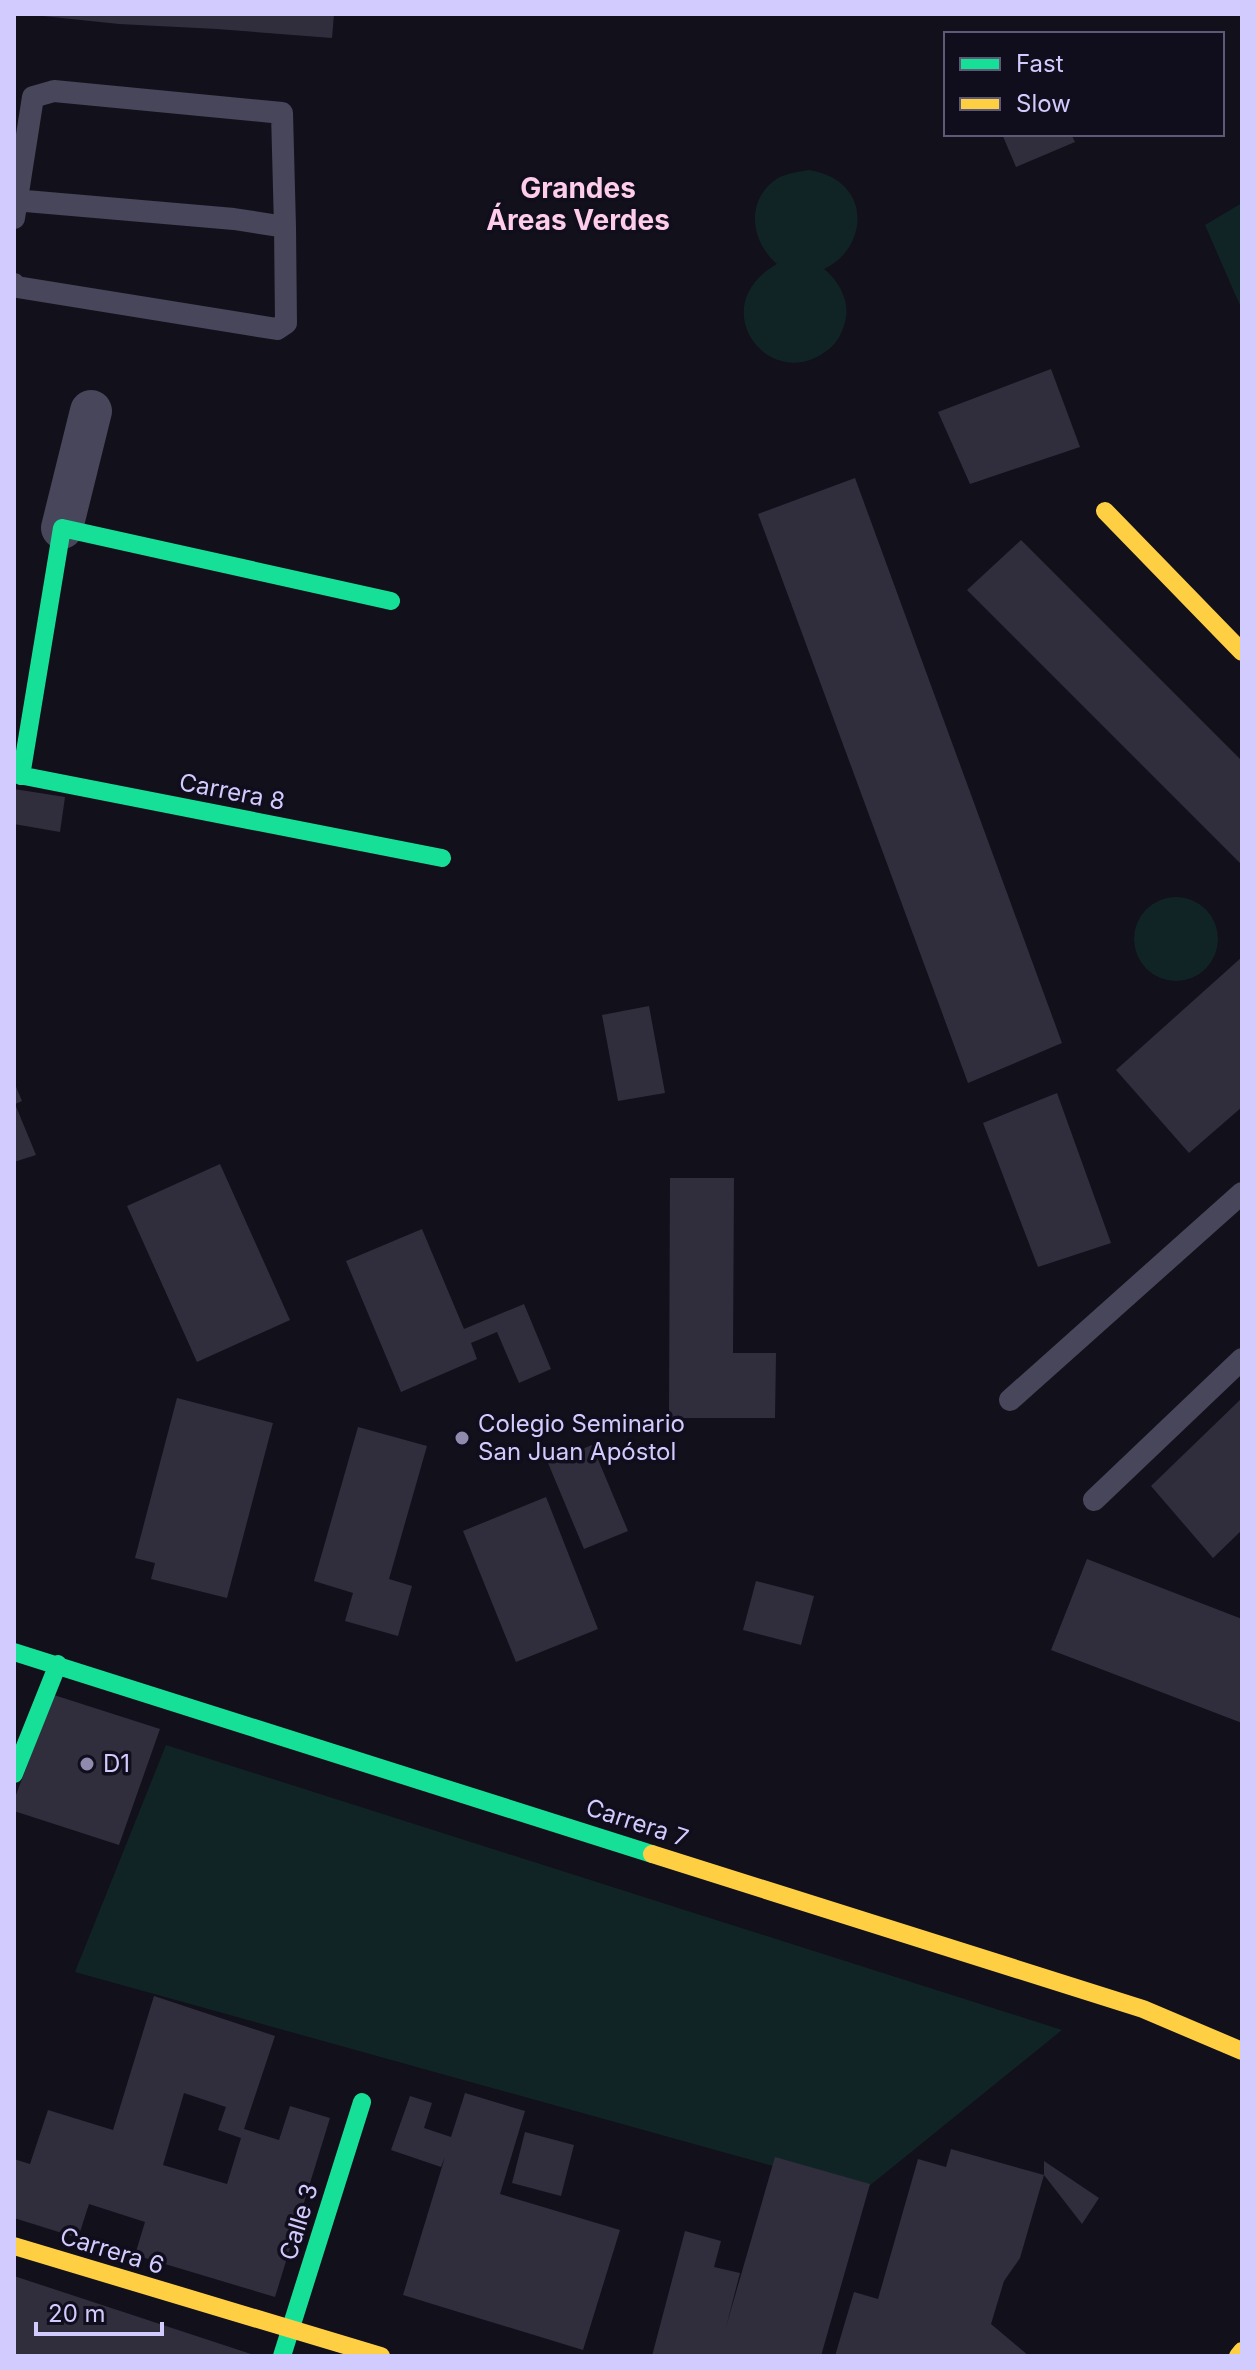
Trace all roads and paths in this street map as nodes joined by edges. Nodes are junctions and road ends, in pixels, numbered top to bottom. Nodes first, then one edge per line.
1 (15, 206) edge
2 (285, 227) junction
3 (14, 284) edge
4 (91, 411) dead end
5 (1105, 511) dead end
6 (62, 528) junction
7 (391, 601) dead end
8 (1242, 652) edge
9 (17, 775) edge
10 (442, 858) dead end
11 (1242, 1193) edge
12 (1242, 1359) edge
13 (1010, 1400) dead end
14 (1094, 1500) dead end
15 (14, 1652) edge
16 (58, 1664) junction
17 (14, 1774) edge
18 (1242, 2051) edge
19 (362, 2102) dead end
20 (14, 2246) edge
21 (290, 2329) junction
22 (1242, 2351) edge
23 (282, 2356) edge
24 (381, 2356) edge
25 (1238, 2356) edge

1 - 2 lane
1 - 2 lane
2 - 3 lane
4 - 6 street
5 - 8 street
6 - 7 street
6 - 9 street
9 - 10 street, Carrera 8
11 - 13 lane
12 - 14 lane
15 - 16 street, Carrera 7
16 - 17 street
16 - 18 street, Carrera 7
19 - 21 street, Calle 3
20 - 21 street, Carrera 6
21 - 23 street, Calle 3
21 - 24 street, Carrera 6
22 - 25 street

